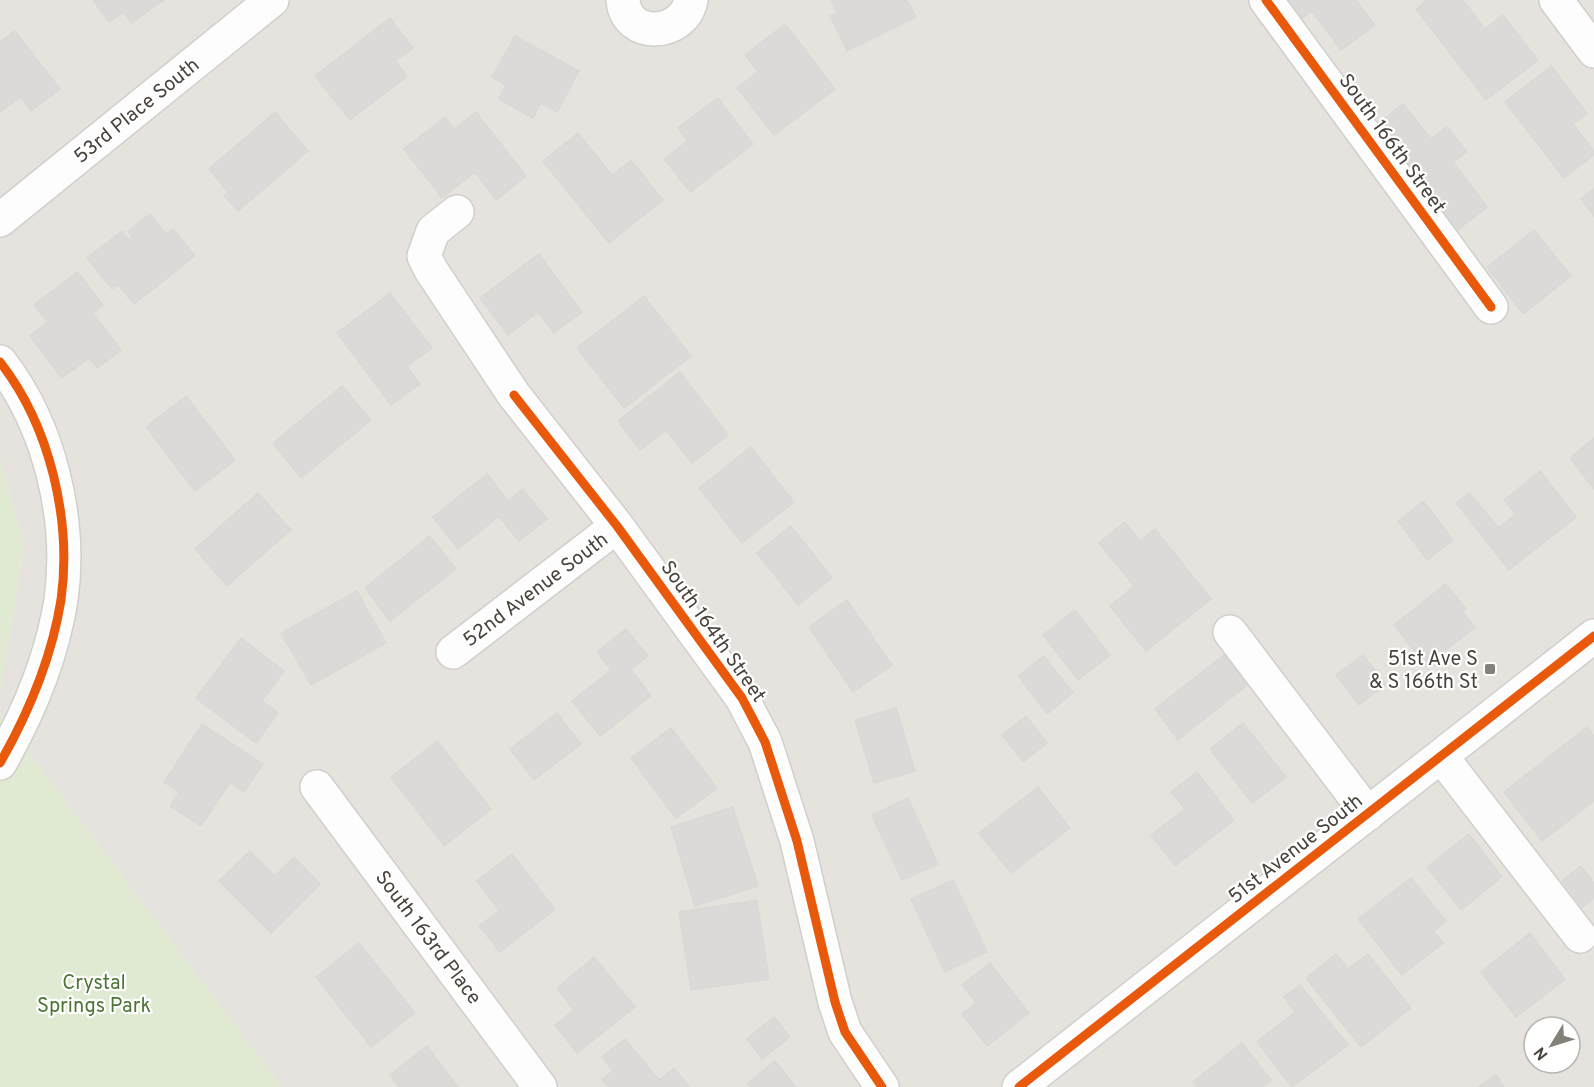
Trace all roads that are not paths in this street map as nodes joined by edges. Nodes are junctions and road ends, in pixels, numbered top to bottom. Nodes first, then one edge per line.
1 (622, 0) edge
2 (691, 0) edge
3 (1266, 0) edge
4 (1556, 0) edge
5 (258, 5) edge
6 (1594, 51) edge
7 (456, 212) dead end
8 (0, 220) edge
9 (1491, 307) dead end
10 (0, 362) edge
11 (617, 526) junction
12 (1230, 632) dead end
13 (1592, 642) edge
14 (453, 651) dead end
15 (1441, 756) junction
16 (0, 763) edge
17 (317, 787) dead end
18 (1368, 814) junction
19 (1580, 936) dead end
20 (540, 1087) edge
21 (882, 1087) edge
22 (1019, 1087) edge

1 - 2 street
3 - 9 street, South 166th Street
4 - 6 street
5 - 8 street, 53rd Place South
7 - 11 street, South 164th Street
10 - 16 street
11 - 14 street, 52nd Avenue South
11 - 21 street, South 164th Street
12 - 18 street
13 - 15 street, 51st Avenue South
15 - 18 street, 51st Avenue South
15 - 19 street
17 - 20 street, South 163rd Place
18 - 22 street, 51st Avenue South

